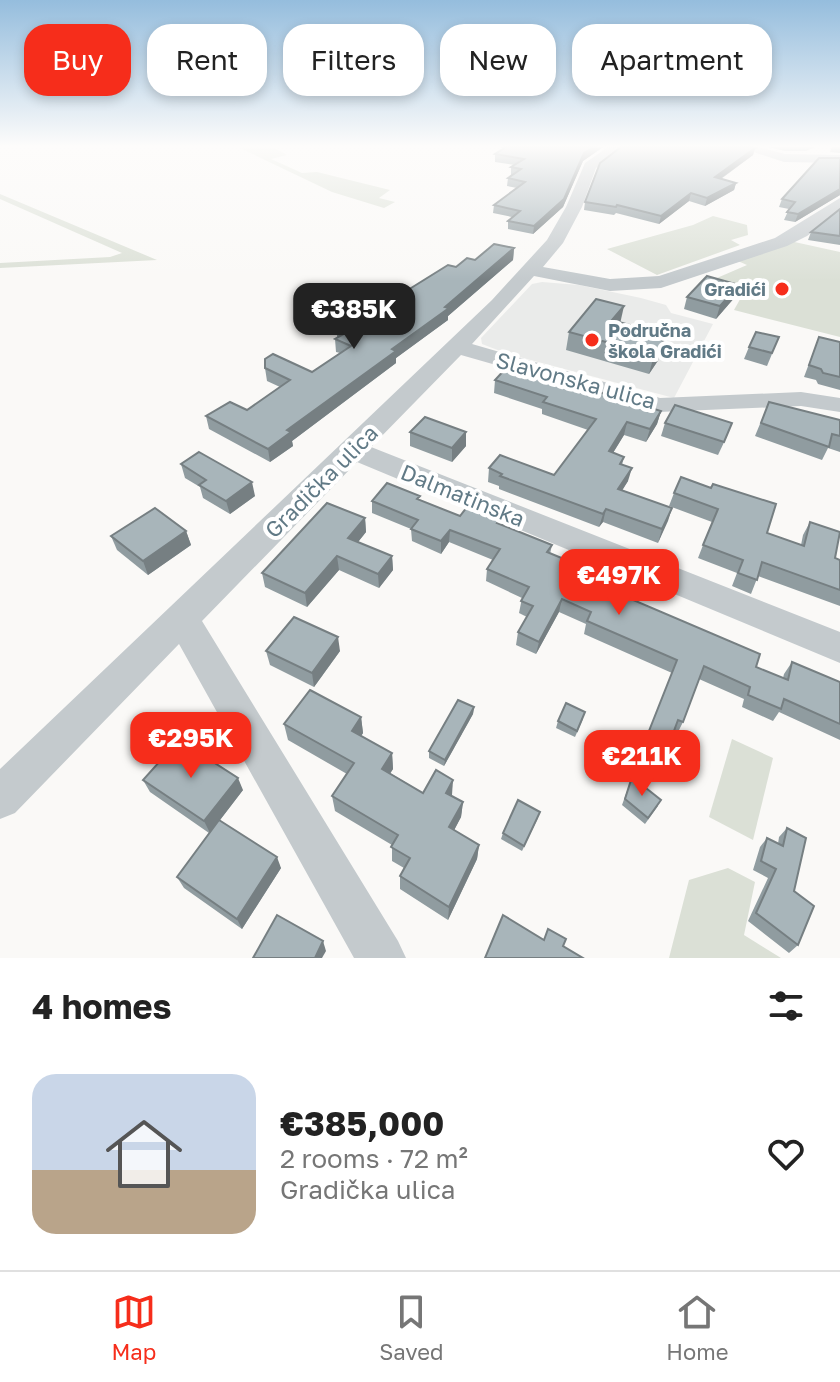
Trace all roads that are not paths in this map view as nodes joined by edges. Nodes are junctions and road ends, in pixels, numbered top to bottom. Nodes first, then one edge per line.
1 (579, 192) edge
2 (840, 203) edge
3 (530, 270) junction
4 (456, 346) junction
5 (840, 405) edge
6 (353, 450) junction
7 (183, 619) junction
8 (840, 648) edge
9 (0, 798) edge
10 (381, 958) edge

1 - 3 street, Gradička ulica
2 - 3 street
3 - 4 street, Gradička ulica
4 - 5 street, Slavonska ulica
4 - 6 street, Gradička ulica
6 - 7 street, Gradička ulica
6 - 8 street, Dalmatinska
7 - 9 street, Gradička ulica
7 - 10 street

